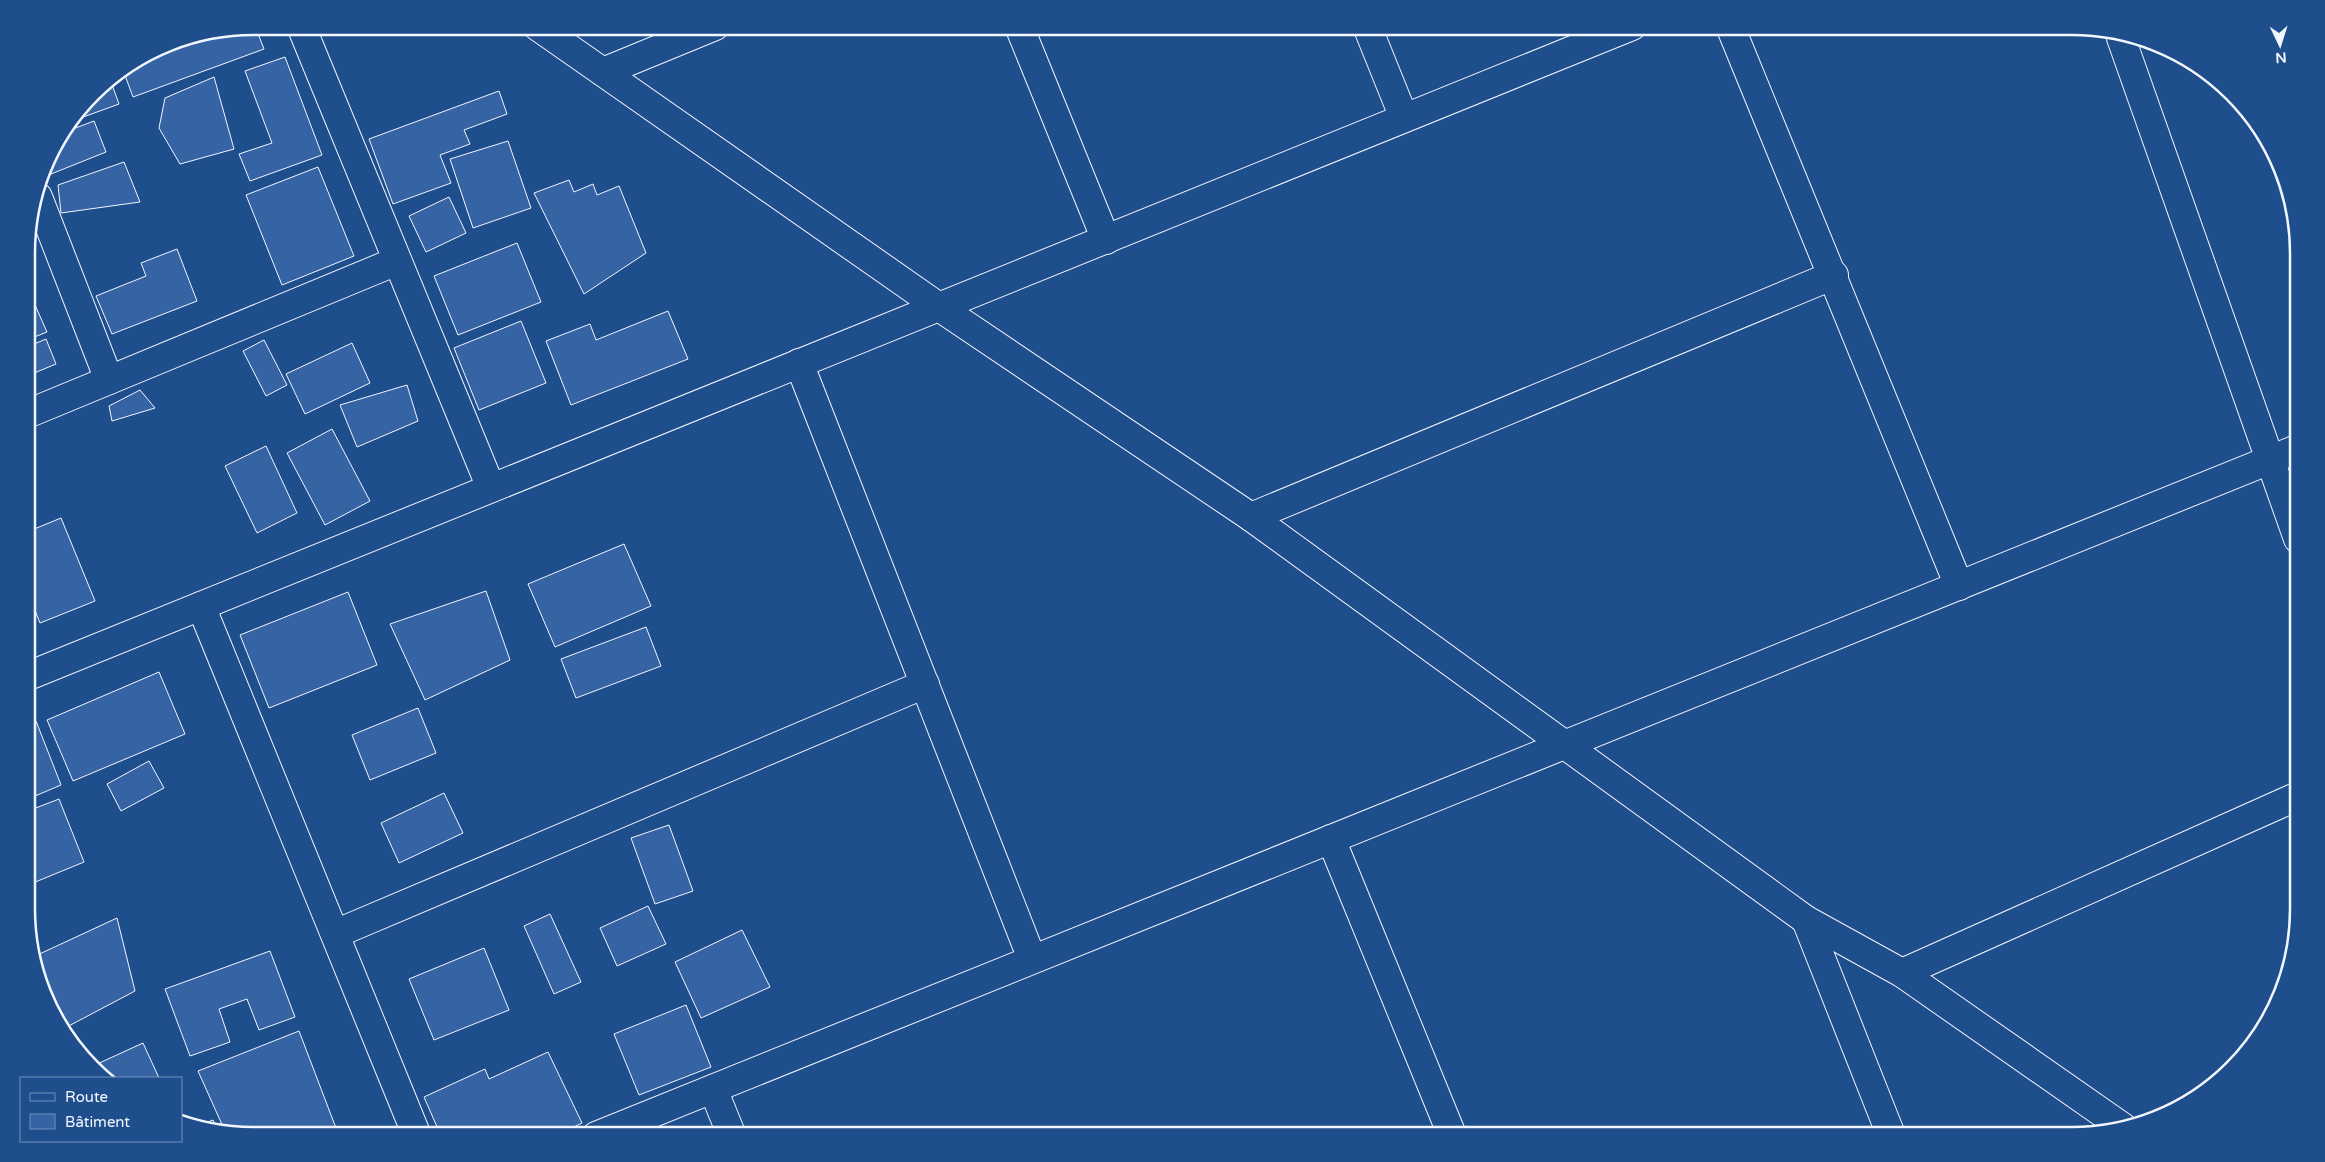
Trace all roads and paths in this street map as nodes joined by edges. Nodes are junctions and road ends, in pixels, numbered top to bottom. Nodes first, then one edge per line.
1 (305, 35) edge
2 (550, 35) edge
3 (693, 35) edge
4 (1022, 35) edge
5 (1371, 35) edge
6 (1610, 35) edge
7 (1734, 35) edge
8 (2122, 41) edge
9 (603, 72) junction
10 (1404, 118) junction
11 (41, 204) edge
12 (1106, 240) junction
13 (397, 261) junction
14 (1834, 275) junction
15 (939, 307) junction
16 (799, 363) junction
17 (109, 380) junction
18 (35, 411) edge
19 (2290, 452) edge
20 (2269, 459) junction
21 (491, 488) junction
22 (1251, 517) junction
23 (2290, 517) edge
24 (1959, 586) junction
25 (201, 606) junction
26 (35, 673) edge
27 (925, 684) junction
28 (1566, 744) junction
29 (2290, 800) edge
30 (1331, 839) junction
31 (1806, 920) junction
32 (335, 934) junction
33 (1032, 959) junction
34 (1902, 973) junction
35 (713, 1089) junction
36 (2116, 1123) edge
37 (413, 1127) edge
38 (618, 1127) edge
39 (728, 1127) edge
40 (1448, 1127) edge
41 (1888, 1127) edge

1 - 13 street
2 - 9 street
3 - 9 street
4 - 12 street
5 - 10 street
6 - 10 street
7 - 14 street
8 - 20 street
9 - 15 street
10 - 12 street
11 - 17 street
12 - 15 street
13 - 17 street
13 - 21 street
14 - 22 street
14 - 24 street
15 - 16 street
15 - 22 street
16 - 21 street
16 - 27 street
17 - 18 street
19 - 20 street
20 - 23 street
20 - 24 street
21 - 25 street
22 - 28 street
24 - 28 street
25 - 26 street
25 - 32 street
27 - 32 street
27 - 33 street
28 - 30 street
28 - 31 street
29 - 34 street
30 - 33 street
30 - 40 street
31 - 34 street
31 - 41 street
32 - 37 street
33 - 35 street
34 - 36 street
35 - 38 street
35 - 39 street

